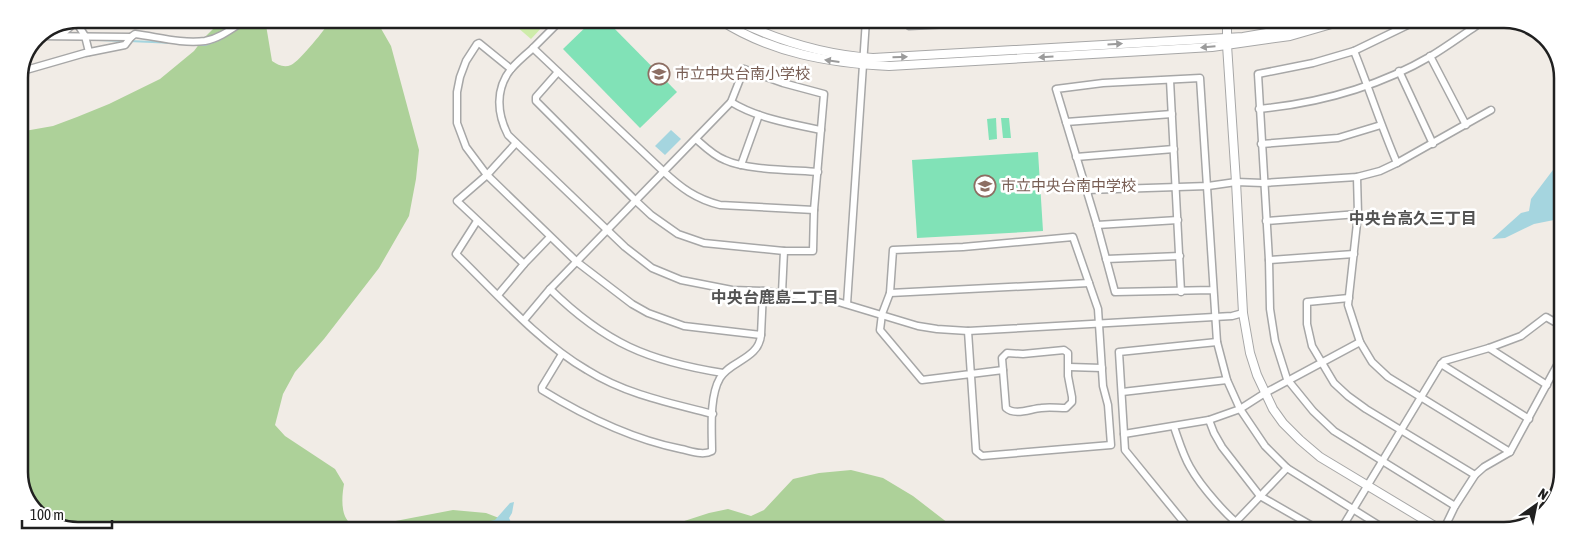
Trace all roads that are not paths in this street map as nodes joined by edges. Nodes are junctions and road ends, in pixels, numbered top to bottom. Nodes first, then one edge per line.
1 (69, 28) edge
2 (80, 28) edge
3 (234, 28) edge
4 (552, 28) edge
5 (736, 28) edge
6 (754, 28) edge
7 (866, 28) edge
8 (1227, 28) edge
9 (1293, 28) edge
10 (1318, 28) edge
11 (1402, 28) edge
12 (1469, 28) edge
13 (50, 35) edge
14 (61, 35) junction
15 (85, 36) junction
16 (131, 37) junction
17 (1226, 41) junction
18 (533, 48) junction
19 (1354, 51) junction
20 (89, 52) junction
21 (1430, 56) junction
22 (864, 61) junction
23 (28, 69) edge
24 (511, 69) junction
25 (1399, 71) junction
26 (558, 72) junction
27 (1170, 80) junction
28 (1368, 85) junction
29 (731, 102) junction
30 (1259, 109) junction
31 (1491, 110) dead end
32 (759, 114) junction
33 (1172, 114) junction
34 (1066, 122) junction
35 (1381, 125) junction
36 (1466, 125) junction
37 (821, 130) junction
38 (696, 139) junction
39 (516, 143) junction
40 (1261, 144) junction
41 (1432, 144) junction
42 (1174, 149) junction
43 (1076, 157) junction
44 (1397, 163) junction
45 (741, 166) junction
46 (663, 171) junction
47 (818, 172) junction
48 (487, 175) junction
49 (1357, 176) junction
50 (1236, 182) junction
51 (1263, 183) junction
52 (1176, 186) junction
53 (1208, 186) junction
54 (1086, 190) junction
55 (636, 202) junction
56 (814, 210) junction
57 (1358, 214) junction
58 (1178, 220) junction
59 (477, 221) junction
60 (1266, 221) junction
61 (1097, 225) junction
62 (607, 232) junction
63 (550, 236) junction
64 (784, 251) junction
65 (1354, 254) junction
66 (1180, 256) junction
67 (1106, 258) junction
68 (1269, 260) junction
69 (577, 262) junction
70 (524, 264) junction
71 (1089, 284) junction
72 (550, 289) junction
73 (1213, 290) junction
74 (763, 291) junction
75 (1181, 292) junction
76 (782, 293) junction
77 (890, 293) junction
78 (498, 295) junction
79 (1349, 298) junction
80 (847, 304) junction
81 (1243, 313) junction
82 (882, 314) junction
83 (1215, 317) junction
84 (524, 320) junction
85 (1554, 321) edge
86 (1098, 324) junction
87 (968, 331) junction
88 (761, 335) junction
89 (1217, 342) junction
90 (1360, 342) junction
91 (1489, 348) junction
92 (562, 354) junction
93 (1321, 363) junction
94 (1441, 364) junction
95 (1069, 367) junction
96 (1102, 368) junction
97 (1003, 370) junction
98 (1554, 372) edge
99 (723, 373) junction
100 (971, 374) junction
101 (1227, 380) junction
102 (1289, 381) junction
103 (1547, 384) junction
104 (1122, 392) junction
105 (1265, 393) junction
106 (1421, 397) junction
107 (1240, 409) junction
108 (713, 414) junction
109 (1528, 419) junction
110 (1209, 420) junction
111 (1174, 427) junction
112 (1401, 432) junction
113 (1124, 434) junction
114 (1510, 452) junction
115 (1382, 461) junction
116 (1287, 468) junction
117 (1475, 475) junction
118 (1367, 485) junction
119 (1260, 496) junction
120 (1454, 506) junction
121 (1352, 510) junction
122 (1236, 521) joint
123 (1184, 522) edge
124 (1305, 522) edge
125 (1345, 522) edge
126 (1373, 522) edge
127 (1428, 522) edge
128 (1447, 522) edge

1 - 14 street
2 - 15 street
3 - 16 street
4 - 18 street
22 -> 5 street
6 - 22 street
7 - 22 street
8 - 17 street
9 - 17 street
10 - 17 street
11 - 19 street
12 - 21 street
13 - 14 street
14 - 15 street
15 - 16 street
15 - 20 street
16 - 20 street
17 - 22 street
17 - 50 street
18 - 24 street
18 - 26 street
19 - 28 street
19 - 30 street
20 - 23 street
21 - 25 street
21 - 36 street
22 - 80 street
24 - 39 street
24 - 48 street
25 - 28 street
25 - 41 street
26 - 46 street
26 - 55 street
27 - 33 street
27 - 34 street
27 - 53 street
28 - 30 street
28 - 35 street
29 - 32 street
29 - 37 street
29 - 38 street
30 - 40 street
31 - 36 street
32 - 37 street
32 - 45 street
33 - 34 street
33 - 42 street
34 - 43 street
35 - 40 street
35 - 44 street
36 - 41 street
37 - 47 street
38 - 45 street
38 - 46 street
39 - 48 street
39 - 62 street
40 - 51 street
41 - 44 street
42 - 43 street
42 - 52 street
43 - 54 street
44 - 49 street
45 - 47 street
46 - 55 street
46 - 56 street
47 - 56 street
48 - 59 street
48 - 63 street
49 - 51 street
49 - 57 street
50 - 51 street
50 - 53 street
50 - 81 street
51 - 60 street
52 - 53 street
52 - 54 street
52 - 58 street
53 - 73 street
54 - 61 street
55 - 62 street
55 - 64 street
56 - 64 street
57 - 60 street
57 - 65 street
58 - 61 street
58 - 66 street
59 - 70 street
59 - 78 street
60 - 68 street
61 - 67 street
62 - 69 street
62 - 74 street
63 - 69 street
63 - 70 street
64 - 76 street
65 - 68 street
65 - 79 street
66 - 67 street
66 - 75 street
67 - 75 street
68 - 102 street
69 - 72 street
69 - 88 street
70 - 78 street
71 - 77 street
71 - 77 street
71 - 86 street
72 - 84 street
72 - 99 street
73 - 75 street
73 - 83 street
74 - 76 street
74 - 88 street
76 - 80 street
77 - 82 street
78 - 84 street
79 - 90 street
79 - 93 street
80 - 82 street
81 - 83 street
81 - 105 street
82 - 87 street
82 - 100 street
83 - 86 street
83 - 89 street
84 - 92 street
85 - 91 street
86 - 87 street
86 - 96 street
87 - 100 street
88 - 99 street
89 - 101 street
89 - 104 street
90 - 93 street
90 - 106 street
91 - 94 street
91 - 103 street
92 - 108 street
92 - 108 street
93 - 102 street
93 - 112 street
94 - 106 street
94 - 109 street
95 - 96 street
95 - 97 street
95 - 97 street
96 - 100 street
97 - 100 street
98 - 103 street
99 - 108 street
101 - 104 street
101 - 107 street
102 - 105 street
102 - 115 street
103 - 109 street
104 - 113 street
105 - 107 street
105 - 118 street
106 - 112 street
106 - 114 street
107 - 110 street
107 - 116 street
109 - 114 street
110 - 111 street
110 - 119 street
111 - 113 street
111 - 122 street
112 - 115 street
112 - 117 street
113 - 123 street
114 - 117 street
115 - 118 street
115 - 120 street
116 - 119 street
116 - 121 street
117 - 120 street
118 - 121 street
118 - 127 street
119 - 122 street
119 - 124 street
120 - 128 street
121 - 125 street
121 - 126 street

